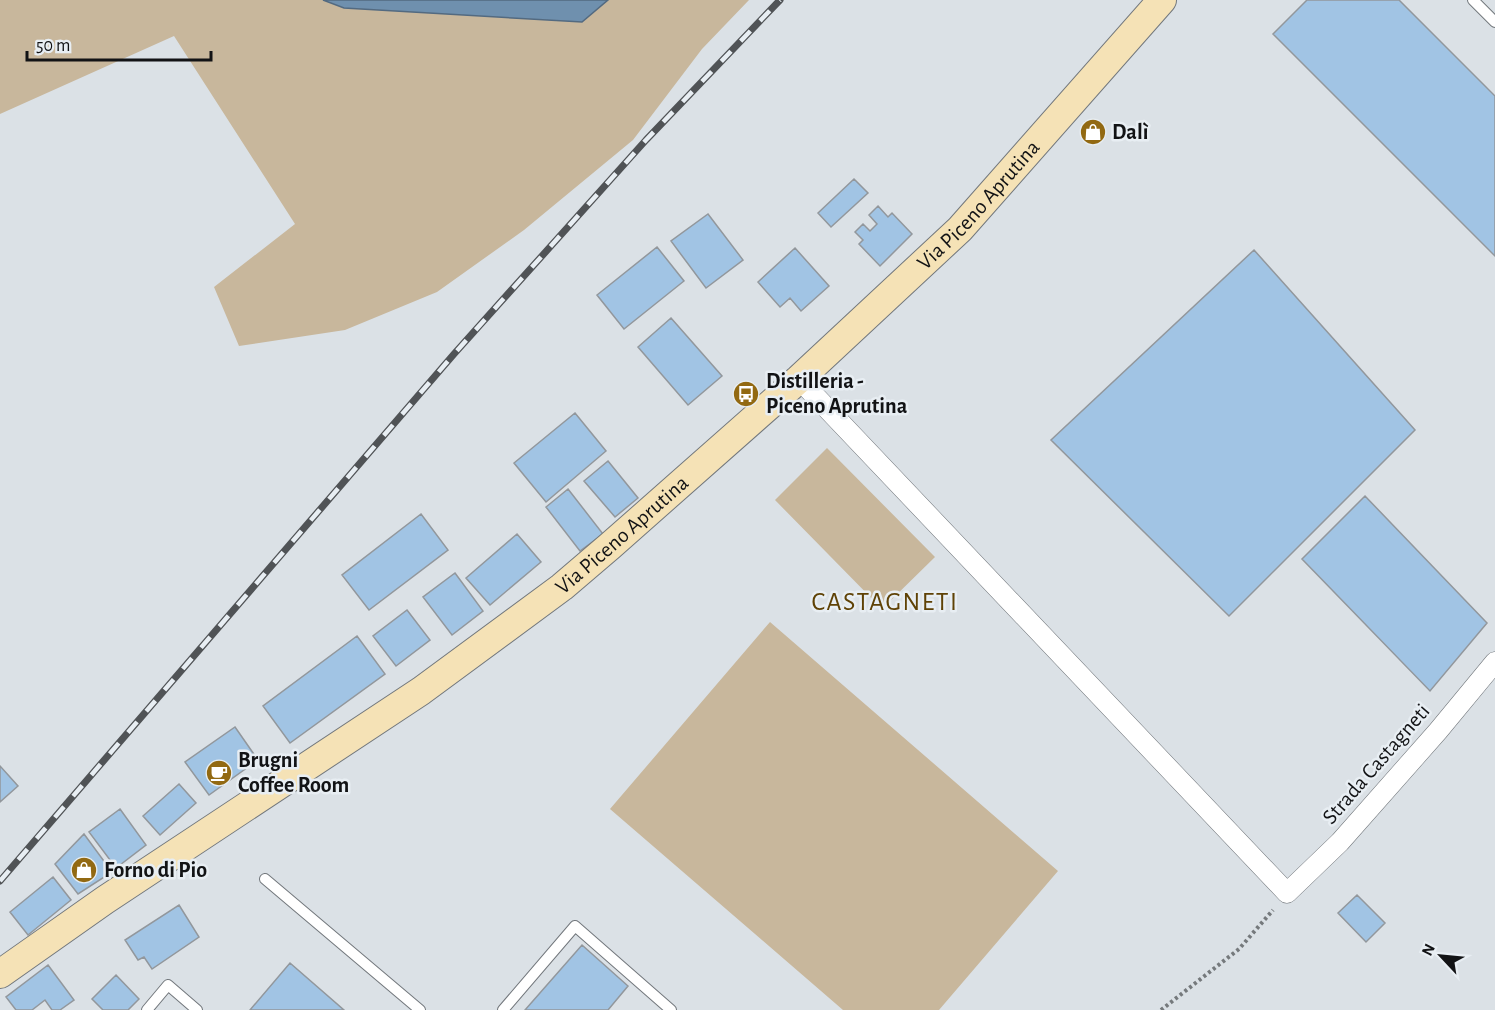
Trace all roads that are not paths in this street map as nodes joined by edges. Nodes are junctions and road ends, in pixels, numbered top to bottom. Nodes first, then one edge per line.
1 (1162, 0) edge
2 (1473, 0) edge
3 (1495, 22) edge
4 (799, 379) junction
5 (1495, 662) edge
6 (265, 879) dead end
7 (0, 974) edge
8 (147, 1010) edge
9 (197, 1010) edge
10 (420, 1010) edge
11 (503, 1010) edge
12 (671, 1010) edge

1 - 4 main road, Via Piceno Aprutina
2 - 3 lane
4 - 5 street, Strada Castagneti
4 - 7 main road, Via Piceno Aprutina
6 - 10 lane
8 - 9 lane
11 - 12 lane

